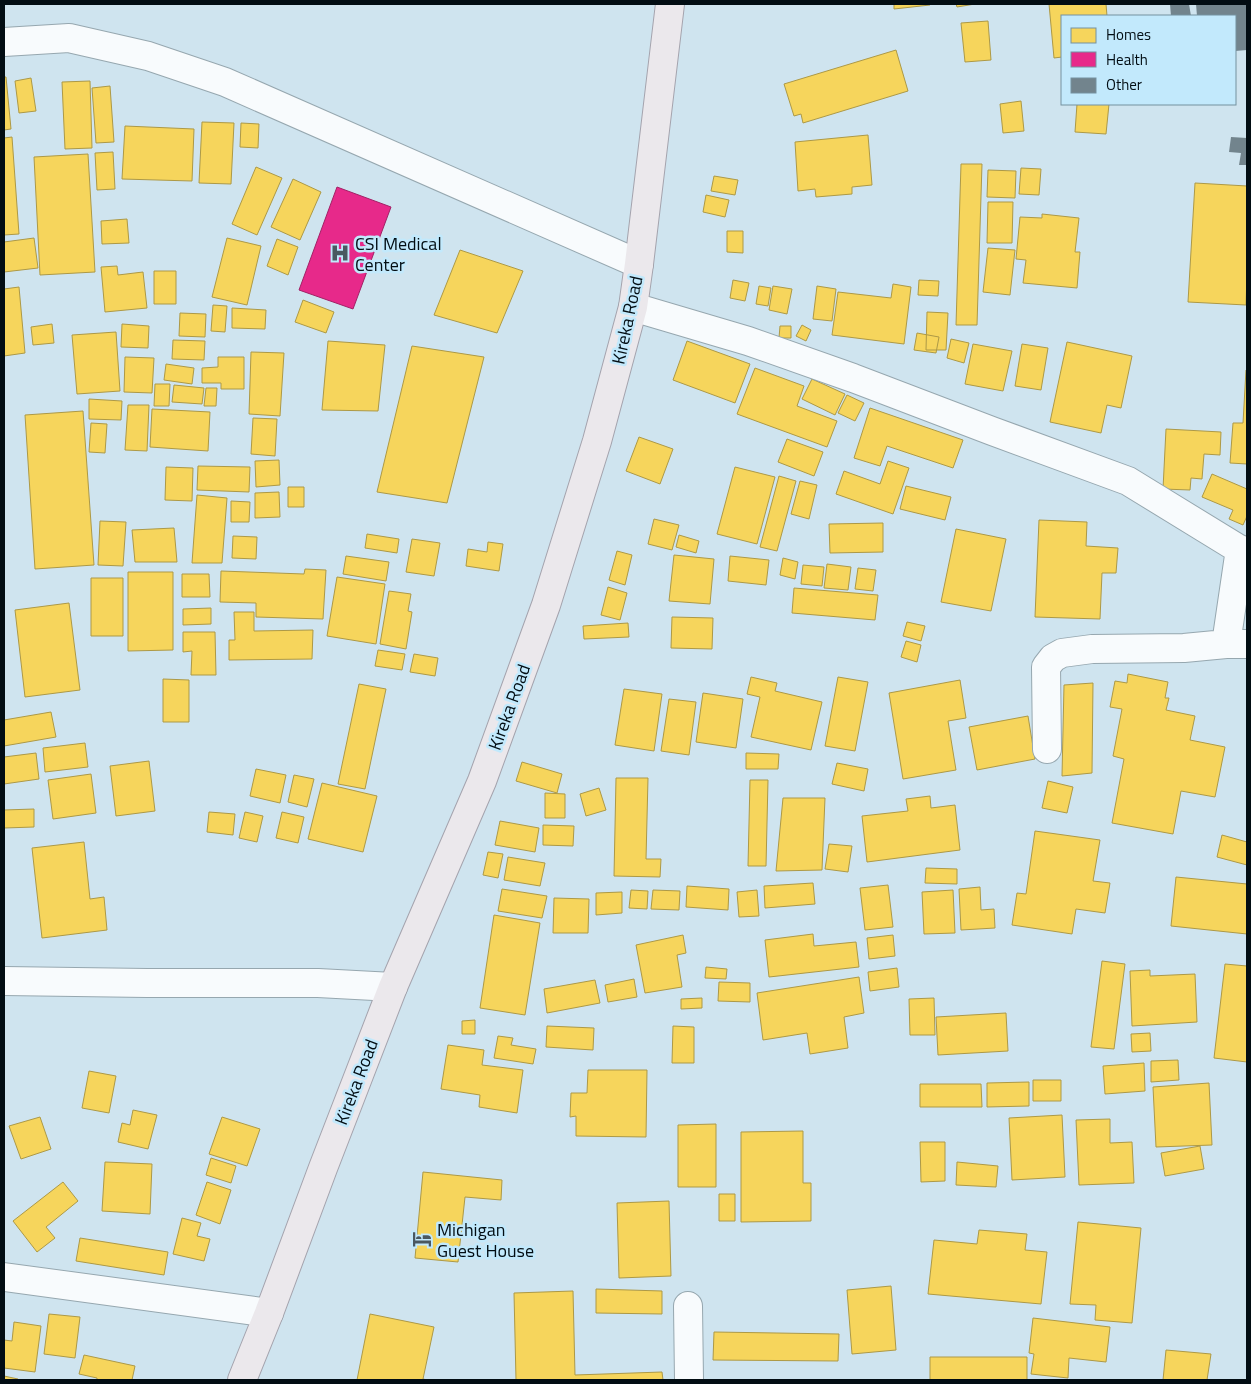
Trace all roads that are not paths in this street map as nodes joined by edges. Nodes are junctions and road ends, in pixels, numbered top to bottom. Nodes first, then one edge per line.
1 (670, 4) edge
2 (4, 42) edge
3 (639, 264) junction
4 (632, 307) junction
5 (1243, 552) edge
6 (1237, 644) edge
7 (1047, 749) dead end
8 (4, 981) edge
9 (393, 987) junction
10 (4, 1277) edge
11 (688, 1306) dead end
12 (269, 1313) junction
13 (242, 1380) edge
14 (689, 1380) edge

1 - 3 main road, Kireka Road
2 - 3 street
3 - 4 main road, Kireka Road
4 - 5 street
4 - 9 main road, Kireka Road
5 - 6 street
6 - 7 street
8 - 9 street
9 - 12 main road, Kireka Road
10 - 12 street
11 - 14 street
12 - 13 main road, Kireka Road

